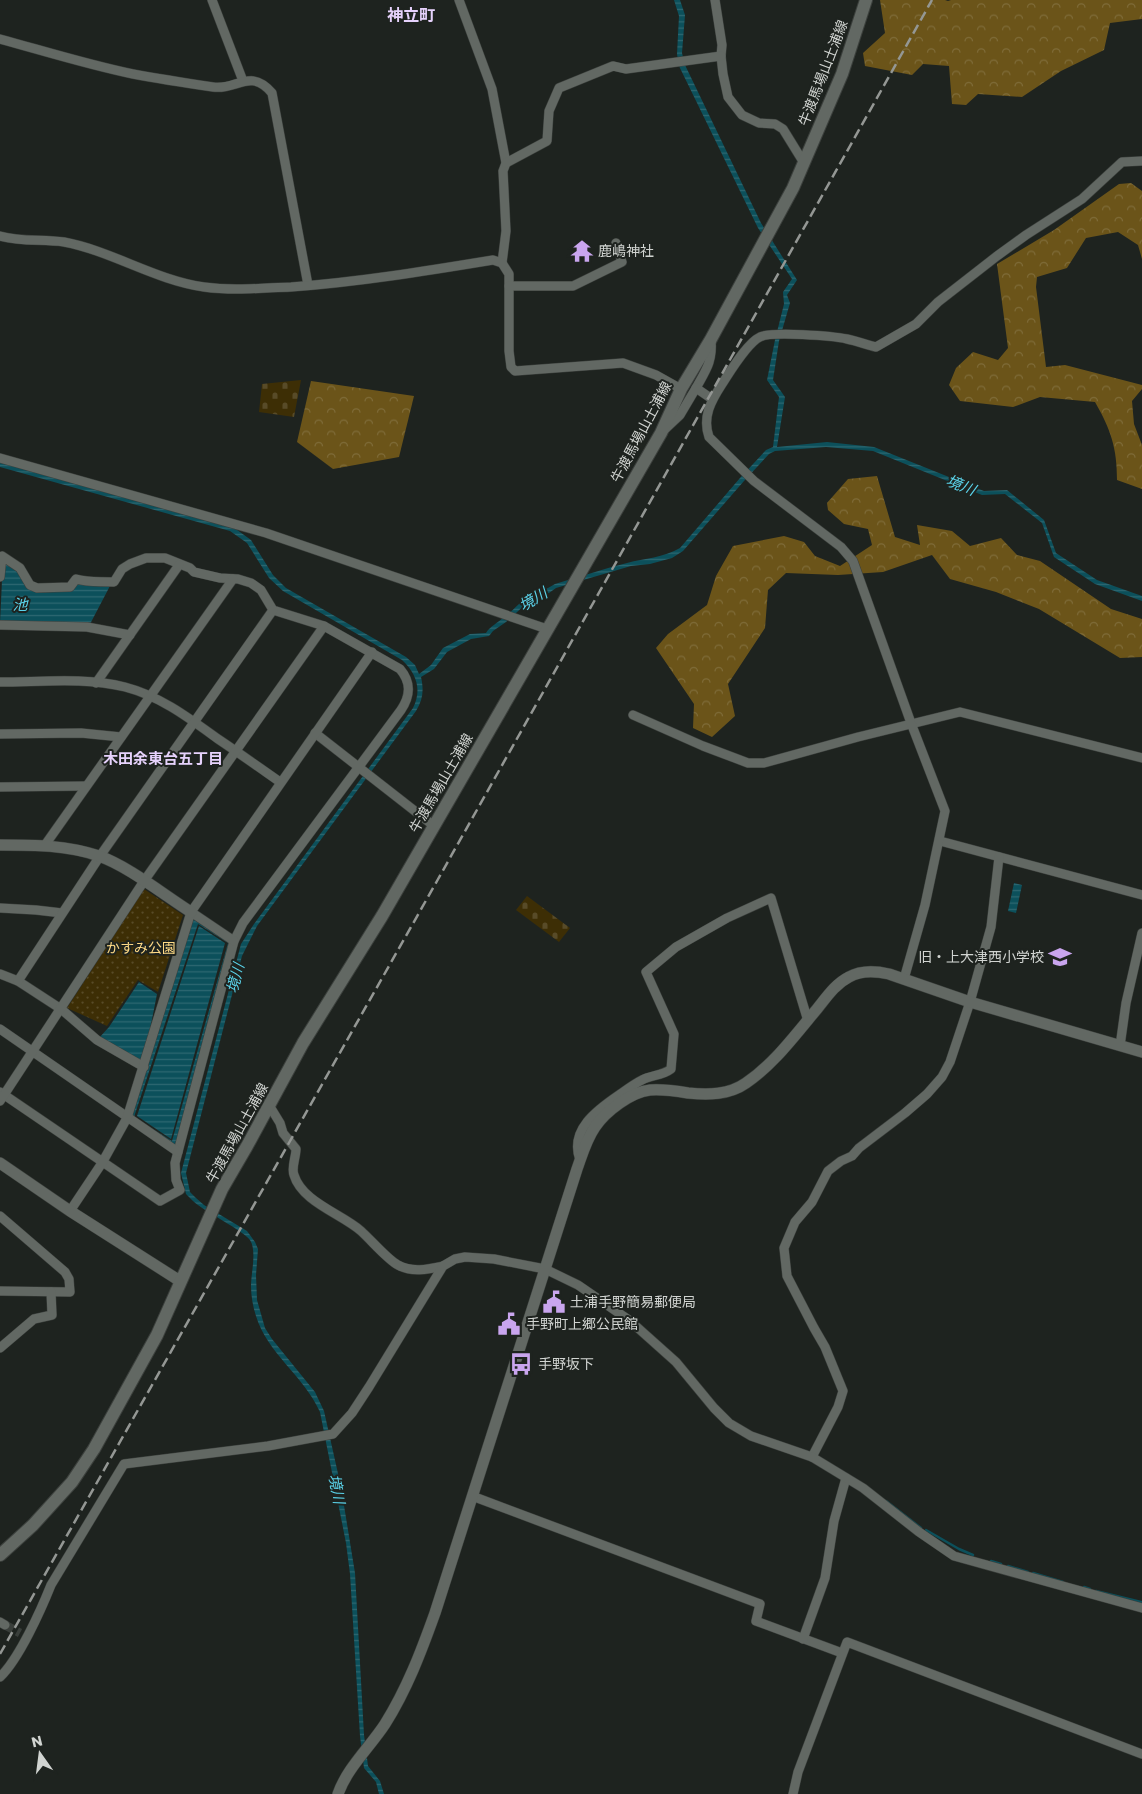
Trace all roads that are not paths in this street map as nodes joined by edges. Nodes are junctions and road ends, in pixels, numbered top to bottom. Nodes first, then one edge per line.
1 (212, 0) edge
2 (459, 0) edge
3 (714, 0) edge
4 (866, 0) edge
5 (0, 39) edge
6 (721, 56) junction
7 (243, 81) junction
8 (1142, 161) edge
9 (506, 163) junction
10 (804, 163) junction
11 (0, 236) edge
12 (616, 243) dead end
13 (502, 263) junction
14 (308, 285) junction
15 (509, 286) junction
16 (711, 339) junction
17 (696, 388) junction
18 (681, 389) junction
19 (712, 399) junction
20 (661, 432) junction
21 (0, 458) edge
22 (179, 565) junction
23 (0, 577) edge
24 (233, 579) junction
25 (273, 610) junction
26 (0, 625) edge
27 (324, 626) junction
28 (547, 629) junction
29 (130, 635) junction
30 (372, 652) junction
31 (0, 682) edge
32 (96, 683) junction
33 (150, 696) junction
34 (633, 715) dead end
35 (194, 722) junction
36 (911, 723) junction
37 (0, 734) edge
38 (315, 734) junction
39 (121, 737) junction
40 (236, 751) junction
41 (1142, 758) edge
42 (359, 766) junction
43 (280, 782) junction
44 (86, 786) junction
45 (0, 787) edge
46 (434, 826) junction
47 (940, 840) junction
48 (0, 845) edge
49 (45, 845) junction
50 (100, 856) junction
51 (999, 857) junction
52 (144, 881) junction
53 (1142, 895) edge
54 (0, 908) edge
55 (191, 912) junction
56 (62, 913) junction
57 (1142, 933) edge
58 (234, 941) junction
59 (0, 974) edge
60 (904, 979) junction
61 (18, 981) junction
62 (970, 1002) junction
63 (61, 1009) junction
64 (808, 1020) junction
65 (0, 1029) edge
66 (1120, 1046) junction
67 (33, 1052) junction
68 (1142, 1052) edge
69 (144, 1067) junction
70 (1, 1096) edge
71 (270, 1105) junction
72 (127, 1118) junction
73 (178, 1152) junction
74 (580, 1160) junction
75 (0, 1163) edge
76 (102, 1163) junction
77 (70, 1210) junction
78 (0, 1216) edge
79 (443, 1266) junction
80 (545, 1268) junction
81 (180, 1281) junction
82 (0, 1291) edge
83 (51, 1292) junction
84 (0, 1348) edge
85 (812, 1457) junction
86 (846, 1478) junction
87 (472, 1496) junction
88 (0, 1555) edge
89 (1142, 1608) edge
90 (803, 1639) junction
91 (842, 1654) junction
92 (0, 1677) edge
93 (1142, 1754) edge
94 (338, 1794) edge
95 (793, 1794) edge

1 - 7 street
2 - 9 street
3 - 6 street
4 - 10 main road, 牛渡馬場山土浦線
5 - 7 street
6 - 9 street
6 - 10 street
7 - 14 street
8 - 19 street
9 - 13 street
10 - 16 main road, 牛渡馬場山土浦線
11 - 14 street
12 - 15 street
13 - 14 street
13 - 15 street
15 - 18 street
16 - 17 street
16 - 18 main road, 牛渡馬場山土浦線
17 - 19 street
17 - 20 street
18 - 20 main road, 牛渡馬場山土浦線
19 - 36 street
20 - 28 main road, 牛渡馬場山土浦線
21 - 28 street
22 - 23 street
22 - 24 street
22 - 29 street
24 - 25 street
24 - 33 street
25 - 27 street
25 - 35 street
26 - 29 street
27 - 30 street
27 - 40 street
28 - 46 main road, 牛渡馬場山土浦線
29 - 32 street
30 - 38 street
30 - 42 street
31 - 32 street
32 - 33 street
33 - 35 street
33 - 39 street
34 - 36 street
35 - 40 street
35 - 50 street
36 - 41 street
36 - 47 street
37 - 39 street
38 - 42 street
38 - 43 street
39 - 44 street
40 - 43 street
40 - 52 street
42 - 46 street
42 - 58 street
43 - 55 street
44 - 45 street
44 - 49 street
46 - 71 main road, 牛渡馬場山土浦線
47 - 51 street
47 - 60 street
48 - 49 street
49 - 50 street
50 - 52 street
50 - 56 street
51 - 53 street
51 - 62 street
52 - 55 street
52 - 63 street
54 - 56 street
55 - 58 street
55 - 69 street
56 - 61 street
57 - 66 street
58 - 73 street
59 - 61 street
60 - 62 street
60 - 64 street
61 - 63 street
62 - 66 street
62 - 85 street
63 - 67 street
63 - 69 street
64 - 74 street
64 - 74 street
65 - 67 street
66 - 68 street
67 - 70 street
67 - 72 street
69 - 72 street
70 - 76 street
71 - 79 street
71 - 81 main road, 牛渡馬場山土浦線
72 - 73 street
72 - 76 street
73 - 76 street
74 - 80 street
75 - 77 street
76 - 77 street
77 - 81 street
78 - 83 street
79 - 80 street
79 - 92 street
80 - 85 street
80 - 87 street
81 - 88 main road, 牛渡馬場山土浦線
82 - 83 street
83 - 84 street
85 - 86 street
86 - 89 street
86 - 90 street
87 - 90 street
87 - 94 street
90 - 91 street
91 - 93 street
91 - 95 street

